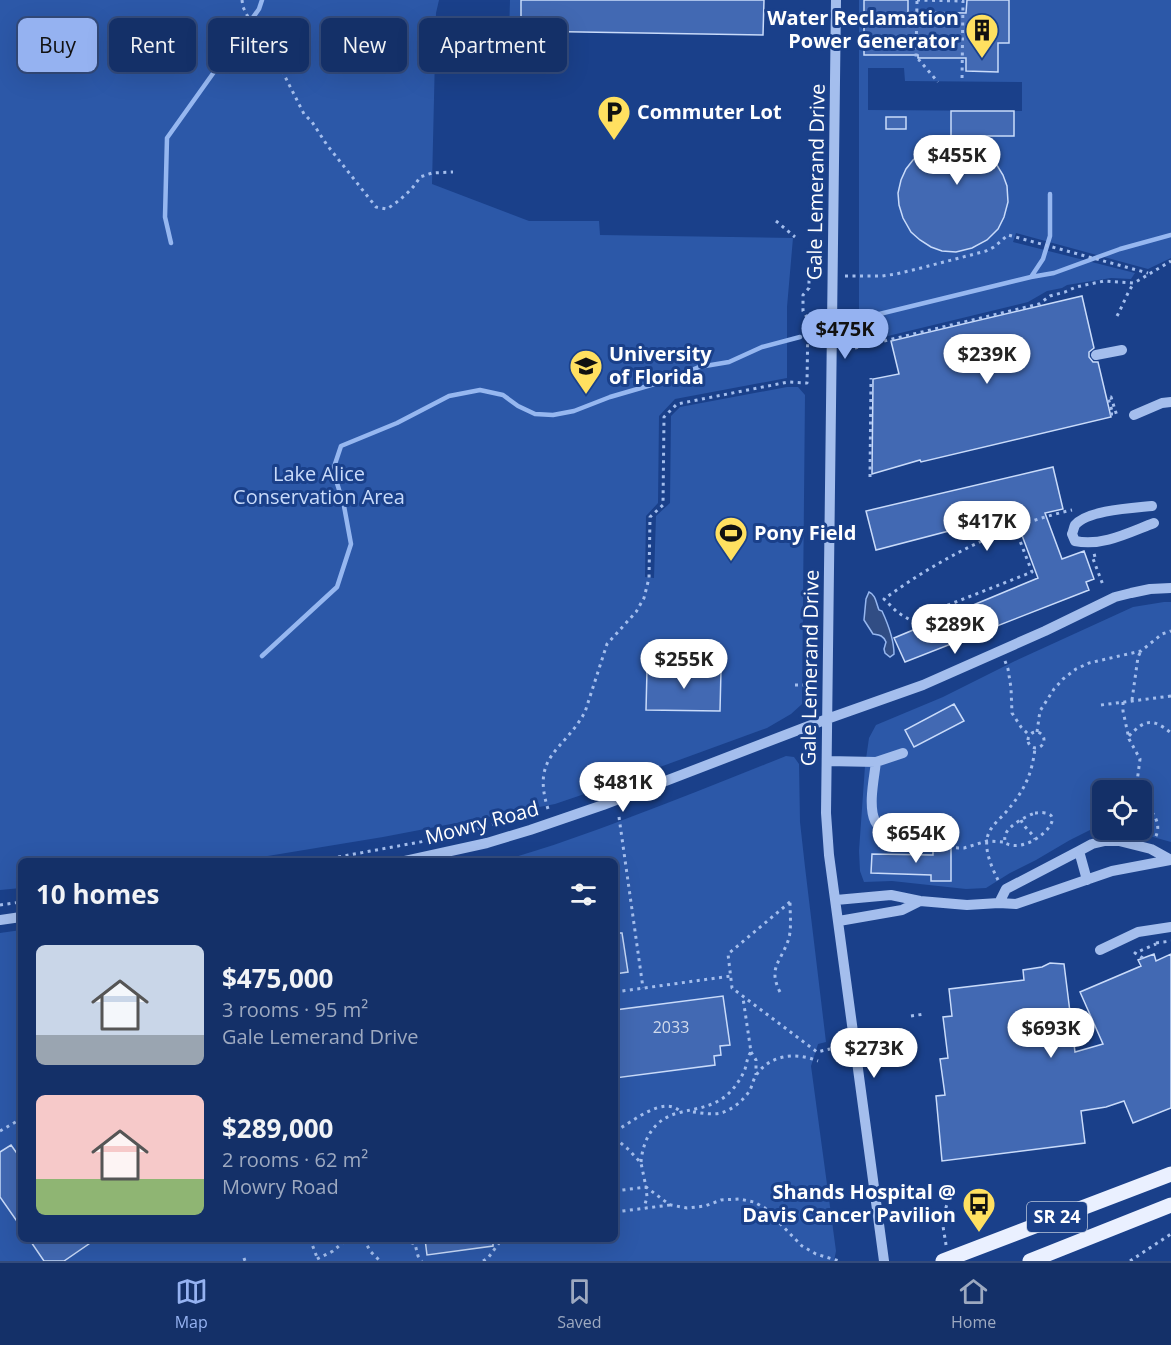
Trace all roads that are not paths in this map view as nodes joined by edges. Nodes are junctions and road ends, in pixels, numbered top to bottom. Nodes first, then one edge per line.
1 (836, 0) edge
2 (1122, 350) dead end
3 (1096, 355) dead end
4 (1171, 402) edge
5 (1134, 416) dead end
6 (1152, 506) dead end
7 (1154, 523) dead end
8 (1171, 588) edge
9 (828, 719) junction
10 (903, 753) dead end
11 (827, 762) junction
12 (876, 762) junction
13 (898, 842) road end
14 (1078, 850) junction
15 (419, 858) edge
16 (1171, 860) edge
17 (1087, 880) junction
18 (836, 900) junction
19 (920, 901) junction
20 (999, 903) junction
21 (18, 917) edge
22 (0, 920) edge
23 (839, 921) junction
24 (1171, 927) edge
25 (1100, 950) dead end
26 (1171, 1174) edge
27 (1171, 1205) edge
28 (884, 1261) edge
29 (943, 1261) edge
30 (1030, 1261) edge

1 - 9 street, Gale Lemerand Drive
2 - 3 street
4 - 5 street
6 - 7 street
8 - 9 street, Mowry Road
9 - 11 street, Gale Lemerand Drive
9 - 15 street, Mowry Road
10 - 12 street
11 - 12 street
11 - 18 street, Gale Lemerand Drive
12 - 13 street
14 - 16 street
14 - 17 street
14 - 20 street
16 - 17 street
17 - 20 street
18 - 19 street
18 - 23 street, Gale Lemerand Drive
19 - 20 street
19 - 23 street
21 - 22 street
23 - 28 street, Gale Lemerand Drive
24 - 25 street
26 - 29 main road, SR 24
27 - 30 main road, SR 24

